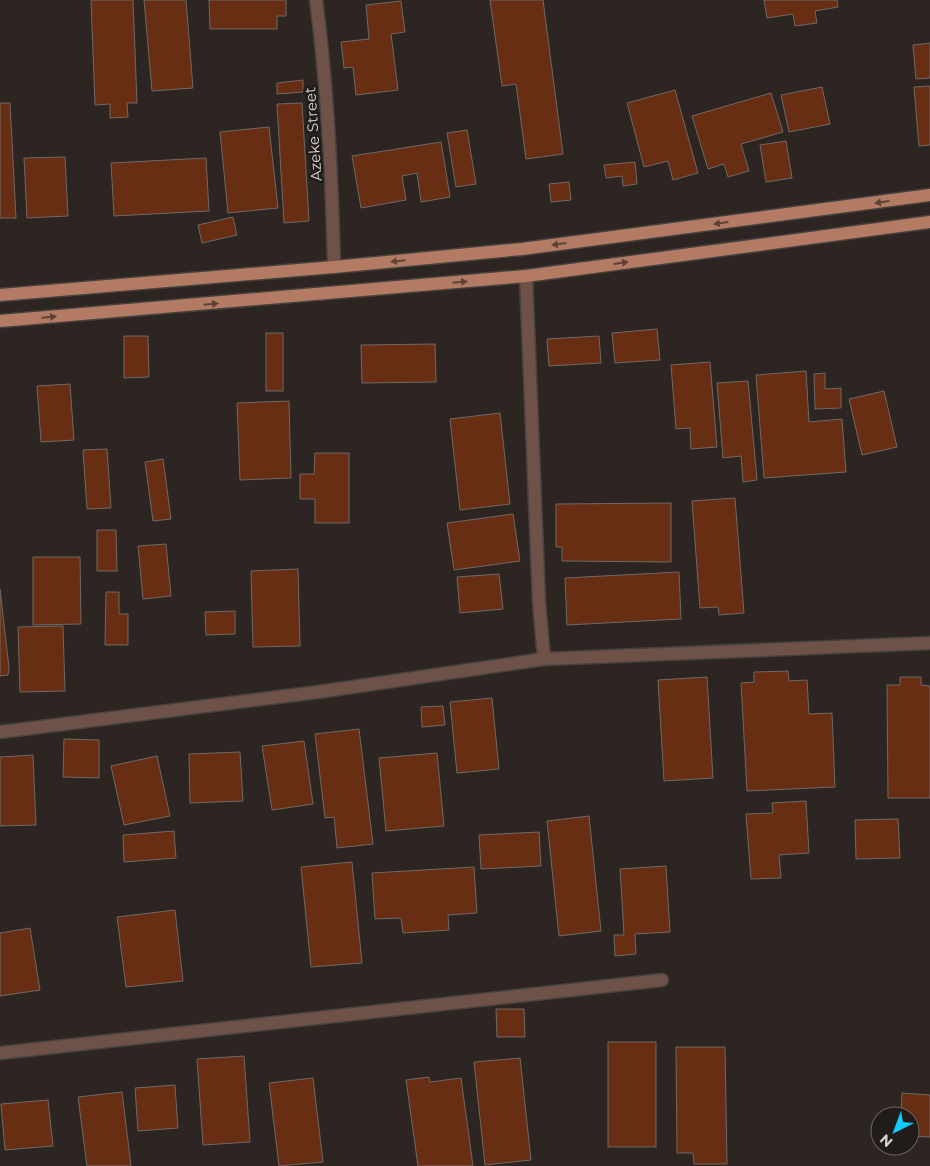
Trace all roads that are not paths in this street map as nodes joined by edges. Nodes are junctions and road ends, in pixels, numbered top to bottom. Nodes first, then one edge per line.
1 (316, 0) edge
2 (930, 195) edge
3 (930, 222) edge
4 (334, 267) junction
5 (526, 276) junction
6 (0, 295) edge
7 (0, 321) edge
8 (930, 643) edge
9 (544, 659) junction
10 (0, 732) edge
11 (662, 980) dead end
12 (0, 1052) edge

1 - 4 street, Azeke Street
2 -> 4 main road
5 -> 3 main road
4 - 6 main road
7 -> 5 main road
5 - 9 street
8 - 9 street
9 - 10 street
11 - 12 street

